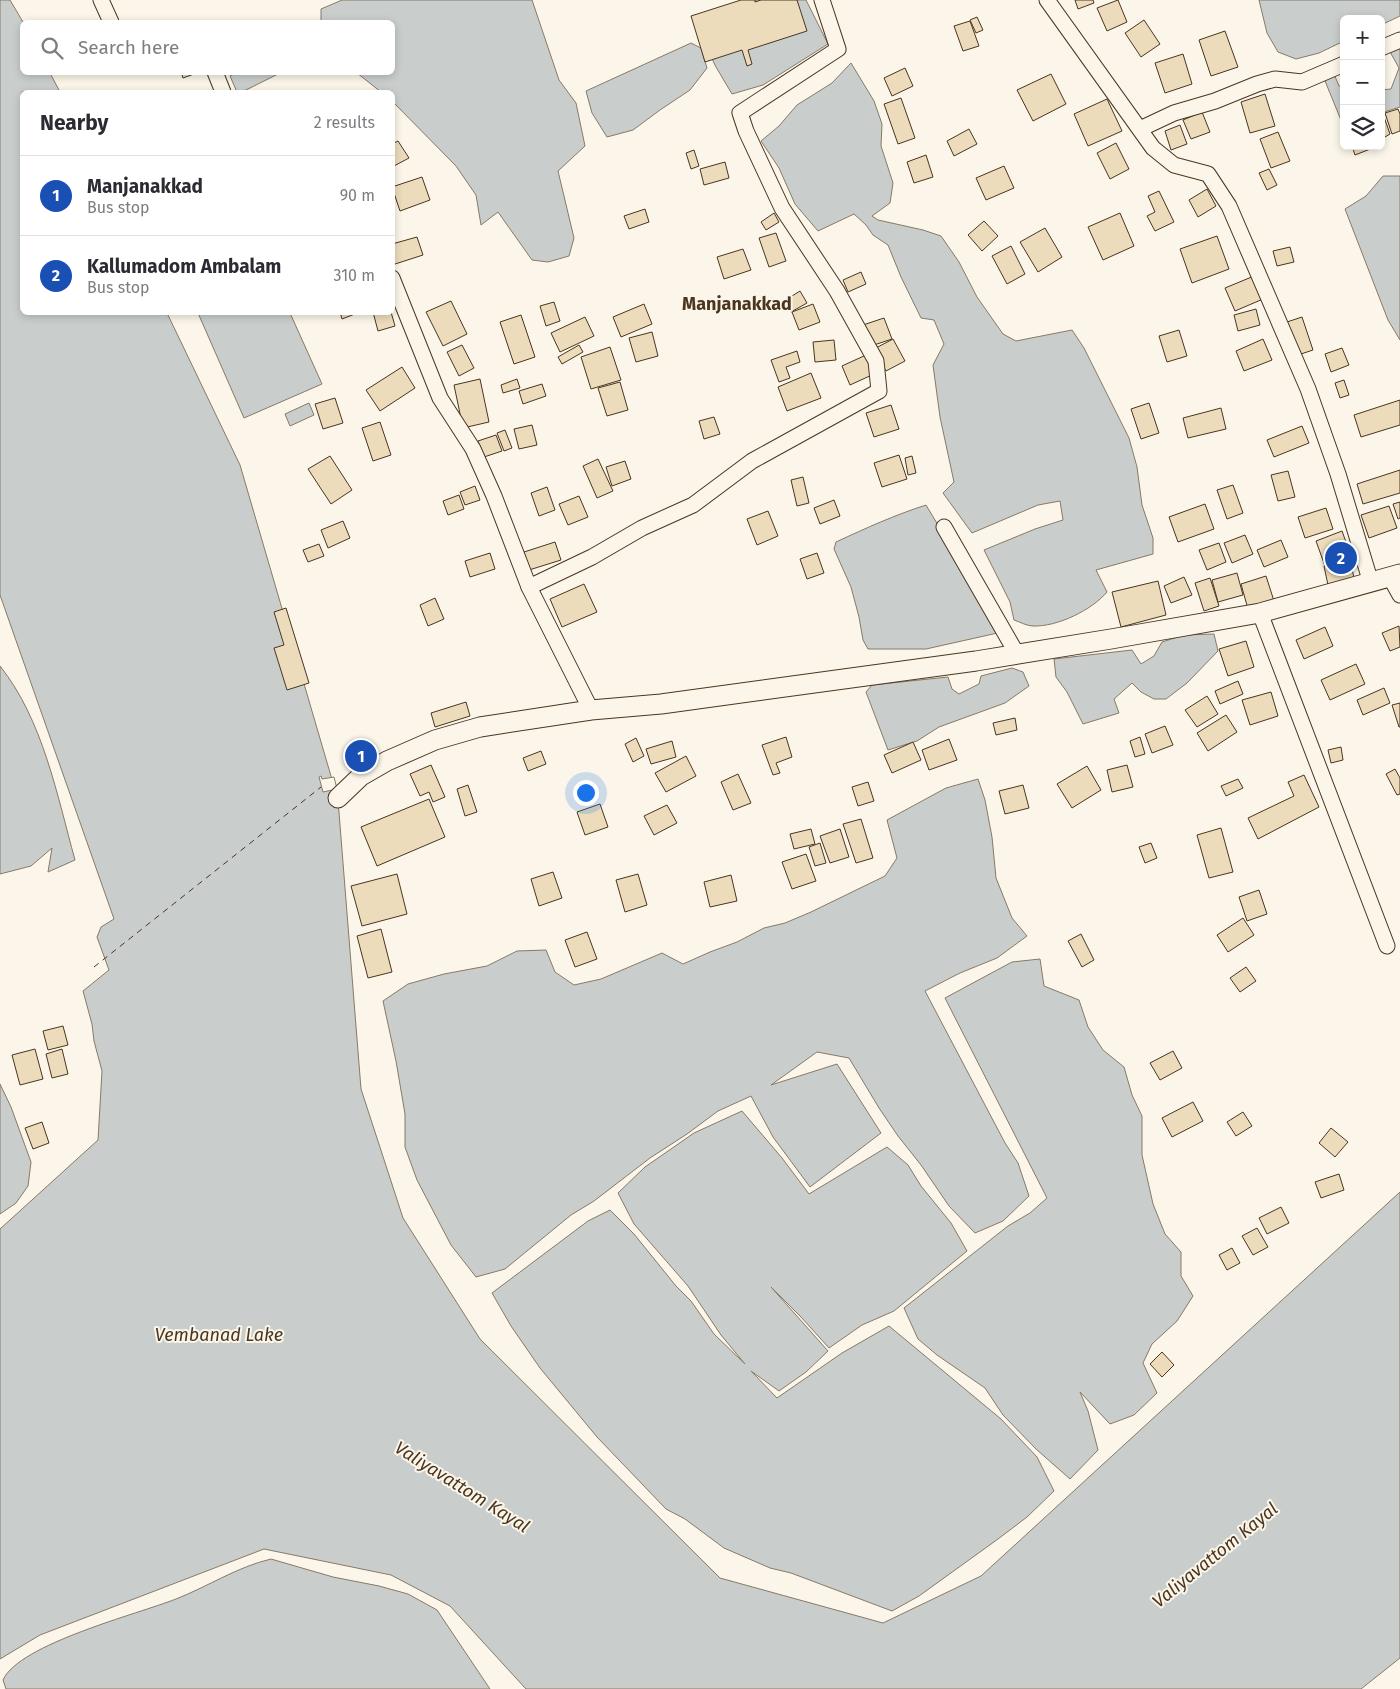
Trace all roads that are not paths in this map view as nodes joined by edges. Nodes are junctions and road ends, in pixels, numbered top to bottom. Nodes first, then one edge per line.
1 (101, 0) edge
2 (822, 0) edge
3 (1047, 0) edge
4 (110, 20) edge
5 (1400, 40) edge
6 (1385, 46) edge
7 (1340, 66) edge
8 (216, 75) edge
9 (222, 90) edge
10 (1140, 129) junction
11 (395, 286) edge
12 (944, 527) dead end
13 (1395, 575) edge
14 (1371, 583) junction
15 (529, 587) junction
16 (1400, 595) edge
17 (1260, 613) junction
18 (1017, 654) junction
19 (592, 710) junction
20 (338, 798) dead end
21 (1387, 946) dead end

1 - 4 street
2 - 15 street
3 - 10 street
5 - 6 street
7 - 10 street
8 - 9 street
10 - 14 street
11 - 15 street
12 - 18 street
13 - 14 street
13 - 16 street
14 - 17 street
15 - 19 street
17 - 18 street
17 - 21 street
18 - 19 street
19 - 20 street

